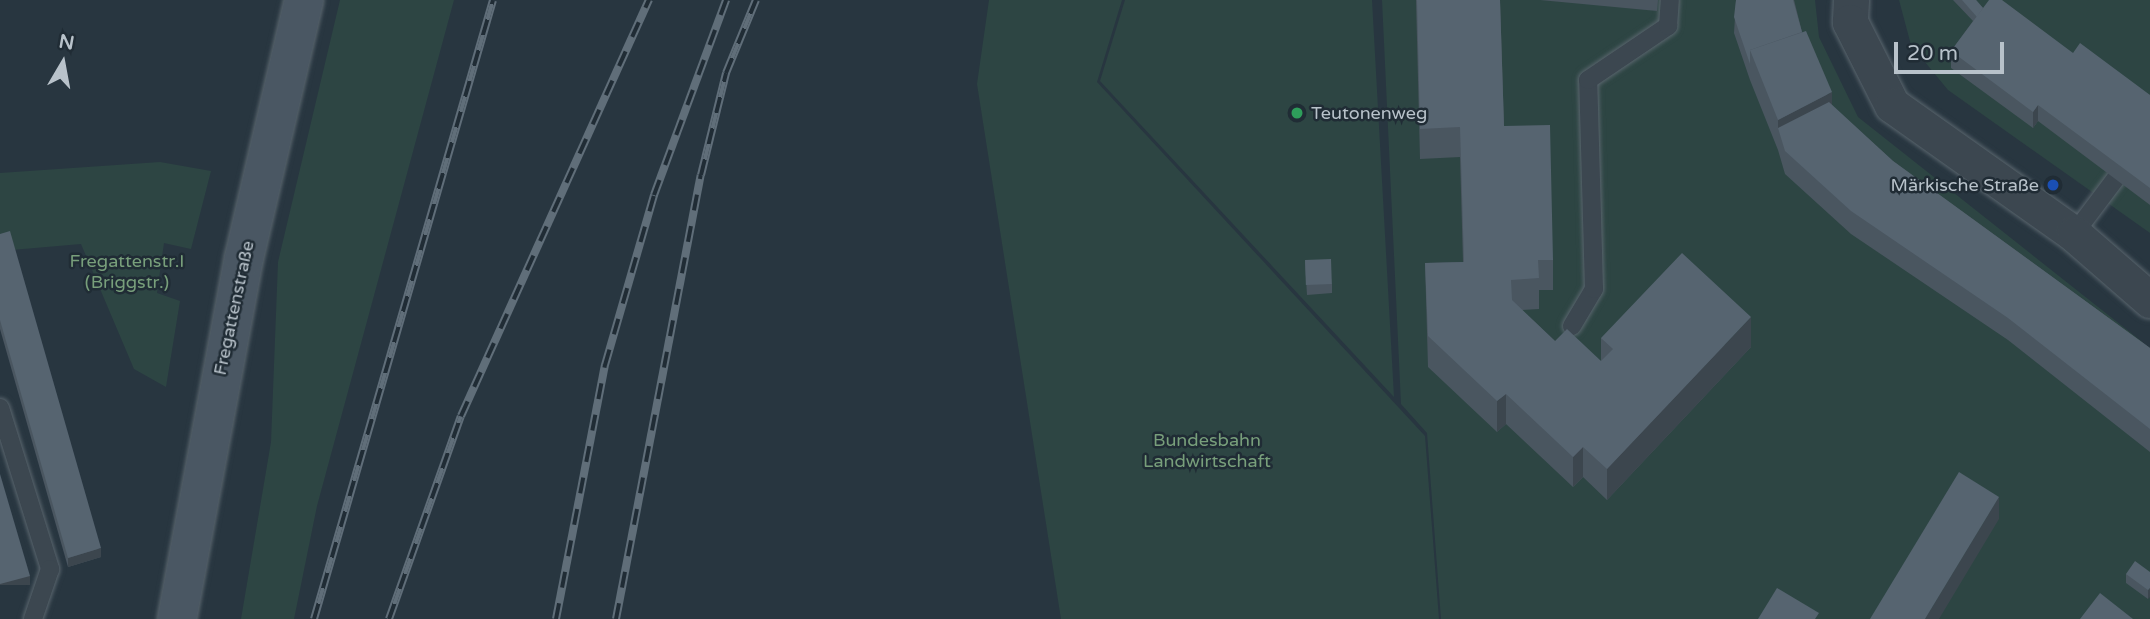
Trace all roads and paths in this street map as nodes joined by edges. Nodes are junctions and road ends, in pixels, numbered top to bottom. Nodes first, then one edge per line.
1 (304, 0) edge
2 (1670, 0) edge
3 (1851, 0) edge
4 (2116, 178) edge
5 (2074, 234) junction
6 (2150, 300) edge
7 (1573, 326) dead end
8 (0, 408) edge
9 (33, 619) edge
10 (177, 619) edge

1 - 10 street, Fregattenstraße
2 - 7 lane
3 - 5 street
4 - 5 lane
5 - 6 street
8 - 9 lane

